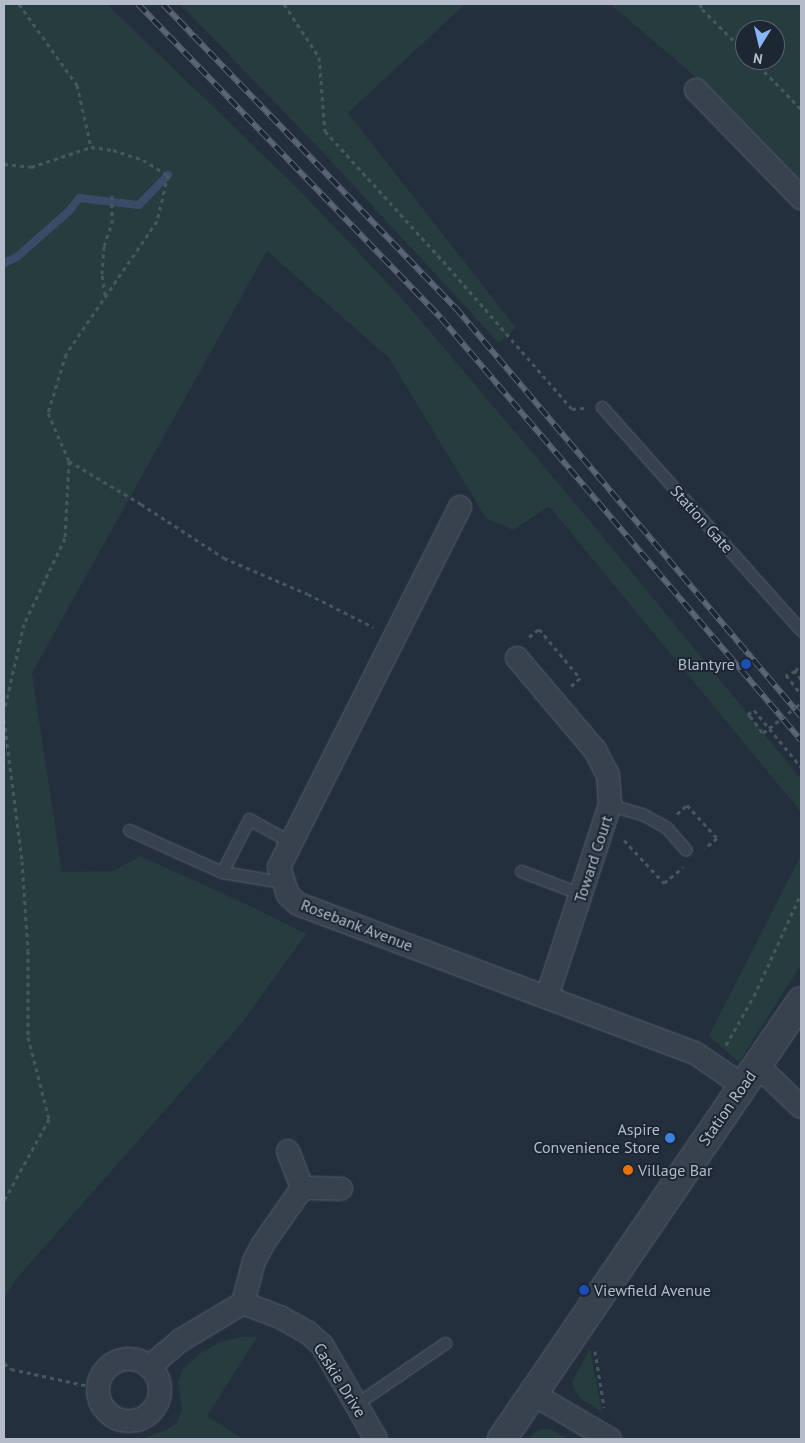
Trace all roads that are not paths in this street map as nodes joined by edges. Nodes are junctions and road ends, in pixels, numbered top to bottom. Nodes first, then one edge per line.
1 (696, 90) dead end
2 (801, 198) edge
3 (602, 407) road end
4 (460, 507) dead end
5 (801, 630) edge
6 (517, 658) dead end
7 (610, 805) junction
8 (129, 830) dead end
9 (292, 843) junction
10 (686, 850) dead end
11 (521, 871) dead end
12 (222, 872) junction
13 (282, 882) junction
14 (581, 894) junction
15 (547, 997) junction
16 (801, 1001) edge
17 (750, 1075) junction
18 (801, 1107) edge
19 (288, 1151) dead end
20 (302, 1188) junction
21 (341, 1189) dead end
22 (243, 1303) junction
23 (445, 1343) dead end
24 (149, 1367) junction
25 (533, 1394) junction
26 (356, 1404) junction
27 (376, 1439) edge
28 (502, 1439) edge
29 (610, 1439) edge

1 - 2 street
3 - 5 lane, Station Gate
4 - 9 street
6 - 7 street, Toward Court
7 - 10 lane
7 - 14 street, Toward Court
8 - 12 lane
9 - 12 lane
9 - 13 street
11 - 14 lane
12 - 13 lane
13 - 15 street, Rosebank Avenue
14 - 15 street, Toward Court
15 - 17 street, Rosebank Avenue
16 - 17 street, Station Road
17 - 18 street, Rosebank Avenue
17 - 25 street, Station Road
19 - 20 street
20 - 21 street
20 - 22 street
22 - 24 street
22 - 26 street, Caskie Drive
23 - 26 lane
24 - 24 street
25 - 28 street, Station Road
25 - 29 street
26 - 27 street, Caskie Drive

